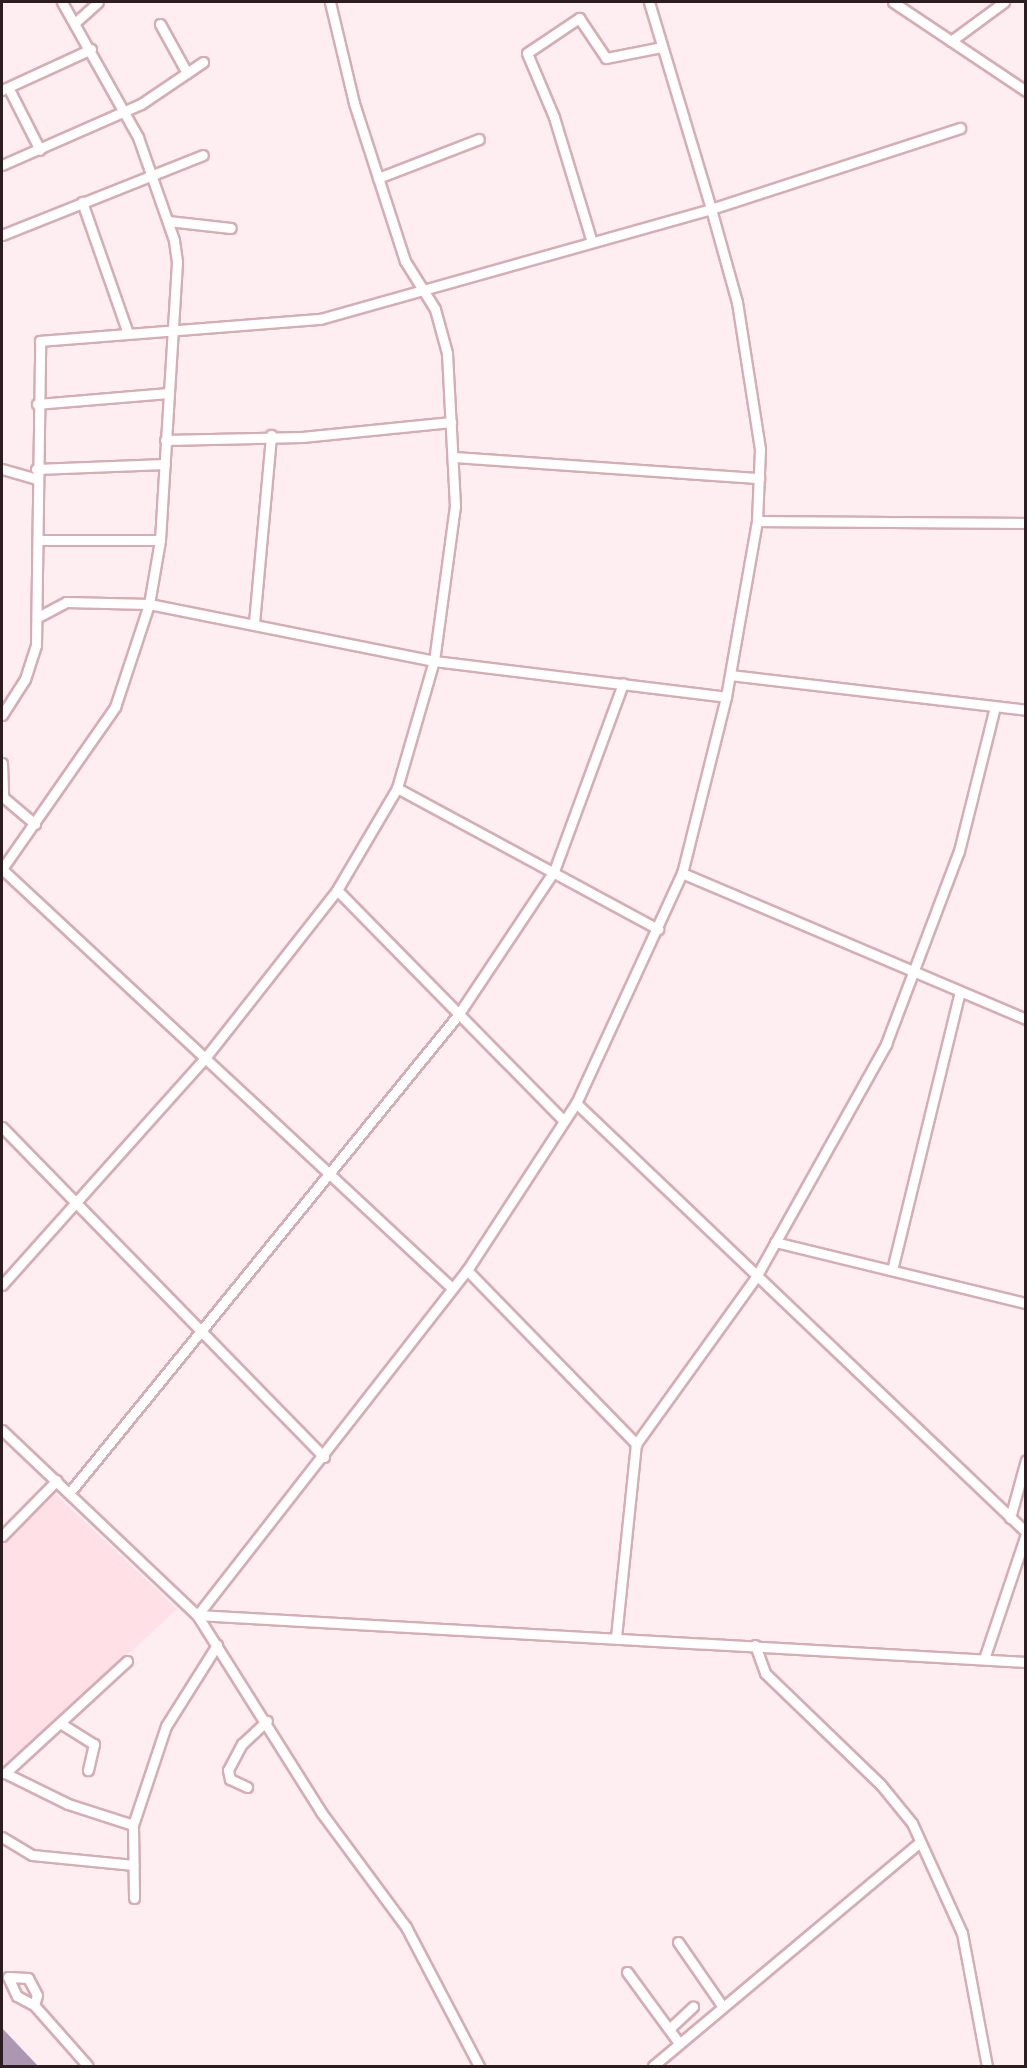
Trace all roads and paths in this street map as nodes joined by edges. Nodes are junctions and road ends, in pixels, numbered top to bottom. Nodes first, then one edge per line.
1 (63, 2) edge
2 (98, 2) edge
3 (330, 2) edge
4 (649, 2) edge
5 (893, 2) edge
6 (1004, 2) edge
7 (77, 21) junction
8 (160, 24) dead end
9 (951, 41) junction
10 (662, 47) junction
11 (91, 49) junction
12 (203, 62) dead end
13 (188, 73) junction
14 (5, 89) edge
15 (1026, 91) edge
16 (125, 110) junction
17 (960, 128) dead end
18 (479, 139) dead end
19 (40, 150) junction
20 (203, 155) dead end
21 (2, 165) edge
22 (151, 174) junction
23 (378, 178) junction
24 (82, 202) junction
25 (711, 209) junction
26 (168, 221) junction
27 (231, 228) dead end
28 (2, 235) edge
29 (591, 238) junction
30 (421, 288) junction
31 (170, 332) junction
32 (129, 333) junction
33 (167, 393) junction
34 (37, 404) junction
35 (450, 422) junction
36 (271, 435) junction
37 (165, 440) junction
38 (455, 458) junction
39 (165, 464) junction
40 (2, 469) edge
41 (36, 474) junction
42 (759, 478) junction
43 (757, 521) junction
44 (1026, 523) edge
45 (39, 540) junction
46 (160, 540) junction
47 (149, 604) junction
48 (38, 617) junction
49 (254, 623) junction
50 (434, 661) junction
51 (730, 675) junction
52 (623, 683) junction
53 (726, 697) junction
54 (995, 707) junction
55 (1026, 710) edge
56 (2, 715) edge
57 (2, 764) edge
58 (397, 788) junction
59 (2, 797) edge
60 (35, 824) junction
61 (2, 869) edge
62 (554, 871) junction
63 (682, 873) junction
64 (337, 890) junction
65 (658, 929) junction
66 (917, 973) junction
67 (960, 992) junction
68 (458, 1015) junction
69 (1026, 1019) edge
70 (205, 1058) junction
71 (576, 1103) junction
72 (563, 1120) junction
73 (2, 1127) edge
74 (330, 1174) junction
75 (77, 1205) junction
76 (775, 1242) junction
77 (467, 1270) junction
78 (892, 1270) junction
79 (756, 1277) junction
80 (2, 1285) edge
81 (452, 1288) junction
82 (1026, 1303) edge
83 (199, 1333) junction
84 (2, 1430) edge
85 (636, 1444) junction
86 (324, 1457) junction
87 (1026, 1460) edge
88 (57, 1480) junction
89 (70, 1492) junction
90 (1010, 1518) junction
91 (4, 1531) edge
92 (1026, 1533) edge
93 (197, 1615) junction
94 (616, 1637) junction
95 (217, 1645) junction
96 (755, 1645) junction
97 (985, 1656) junction
98 (127, 1661) dead end
99 (1026, 1662) edge
100 (267, 1721) junction
101 (60, 1723) junction
102 (88, 1770) dead end
103 (3, 1775) edge
104 (247, 1787) dead end
105 (133, 1825) junction
106 (2, 1837) edge
107 (919, 1844) junction
108 (134, 1865) junction
109 (134, 1898) dead end
110 (678, 1942) dead end
111 (627, 1972) dead end
112 (34, 2005) dead end
113 (693, 2007) dead end
114 (723, 2007) junction
115 (669, 2028) junction
116 (679, 2043) junction
117 (88, 2067) edge
118 (479, 2067) edge
119 (653, 2067) edge
120 (987, 2067) edge

1 - 7 street
2 - 7 street
3 - 23 street
4 - 10 street
5 - 9 street
6 - 9 street
7 - 11 street
8 - 13 street
9 - 15 street
10 - 25 street
10 - 29 street
11 - 14 street
11 - 16 street
12 - 13 street
13 - 16 street
14 - 19 street
16 - 19 street
16 - 22 street
17 - 25 street
18 - 23 street
19 - 21 street
20 - 22 street
22 - 24 street
22 - 26 street
23 - 30 street
24 - 28 street
24 - 32 street
25 - 29 street
25 - 42 street
26 - 27 street
26 - 31 street
29 - 30 street
30 - 31 street
30 - 35 street
31 - 32 street
31 - 33 street
32 - 34 street
33 - 34 street
33 - 37 street
34 - 41 street
35 - 36 street
35 - 38 street
36 - 37 street
36 - 49 street
37 - 39 street
38 - 42 street
38 - 50 street
39 - 41 street
39 - 46 street
40 - 41 street
41 - 45 street
42 - 43 street
43 - 44 street
43 - 51 street
45 - 46 street
45 - 48 street
46 - 47 street
47 - 48 street
47 - 49 street
47 - 60 street
48 - 56 street
49 - 50 street
50 - 52 street
50 - 58 street
51 - 53 street
51 - 54 street
52 - 53 street
52 - 62 street
53 - 63 street
54 - 55 street
54 - 66 street
57 - 59 street
58 - 62 street
58 - 64 street
59 - 60 street
60 - 61 street
61 - 70 street
62 - 65 street
62 - 68 street
63 - 65 street
63 - 66 street
64 - 68 street
64 - 70 street
65 - 71 street
66 - 67 street
66 - 76 street
67 - 69 street
67 - 78 street
68 - 72 street
68 - 74 street
70 - 74 street
70 - 75 street
71 - 72 street
71 - 79 street
72 - 77 street
73 - 75 street
74 - 81 street
74 - 83 street
75 - 80 street
75 - 83 street
76 - 78 street
76 - 79 street
77 - 81 street
77 - 85 street
78 - 82 street
79 - 85 street
79 - 90 street
81 - 86 street
83 - 86 street
83 - 89 street
84 - 88 street
85 - 94 street
86 - 93 street
87 - 90 street
88 - 89 street
88 - 91 street
89 - 93 street
90 - 92 street
92 - 97 street
93 - 94 street
93 - 95 street
94 - 96 street
95 - 100 street
95 - 105 street
96 - 97 street
96 - 107 street
97 - 99 street
98 - 101 street
100 - 104 street
100 - 118 street
101 - 102 street
101 - 103 street
103 - 105 street
105 - 108 street
106 - 108 street
107 - 114 street
107 - 120 street
108 - 109 street
110 - 114 street
111 - 115 street
112 - 117 street
113 - 115 street
114 - 116 street
115 - 116 street
116 - 119 street

